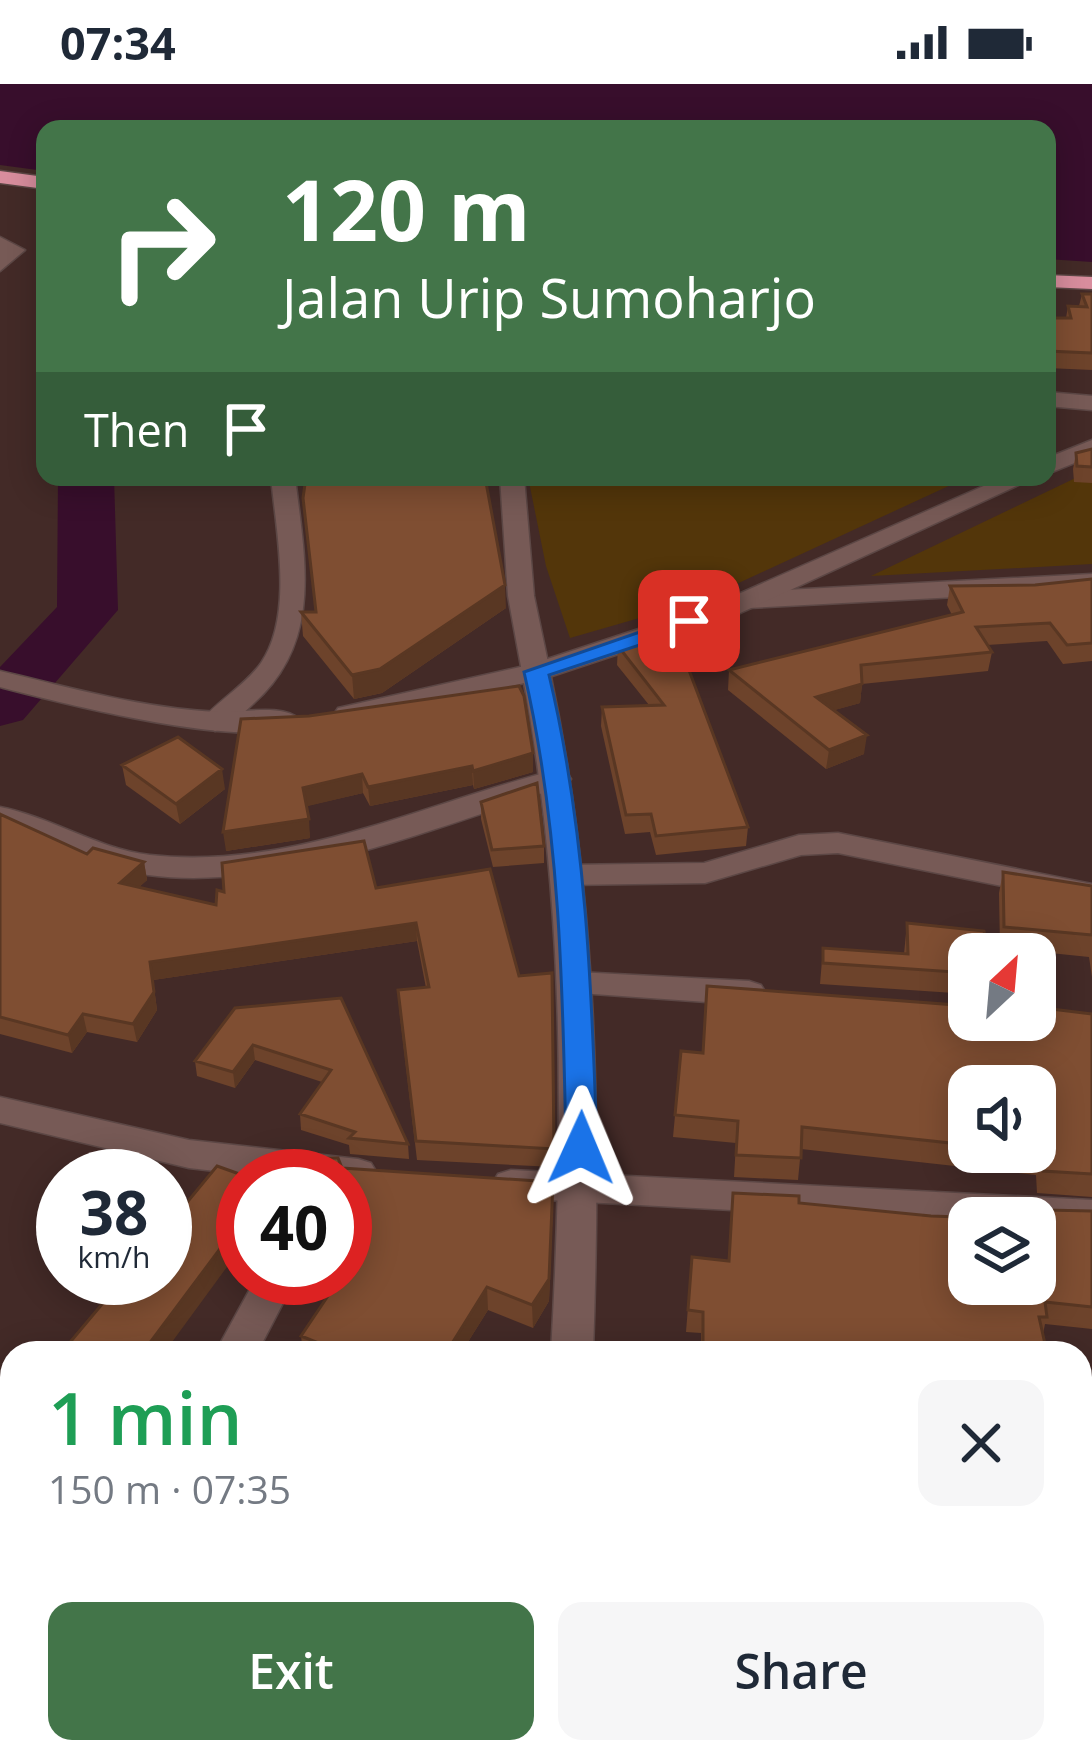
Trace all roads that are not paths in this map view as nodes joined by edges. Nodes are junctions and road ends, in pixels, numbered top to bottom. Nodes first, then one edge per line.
1 (0, 177) edge
2 (36, 181) edge
3 (0, 191) edge
4 (36, 196) edge
5 (0, 243) edge
6 (0, 265) edge
7 (1056, 281) edge
8 (1092, 283) edge
9 (1056, 298) edge
10 (1092, 300) edge
11 (1056, 400) edge
12 (1092, 403) edge
13 (1092, 447) edge
14 (1056, 463) edge
15 (283, 486) edge
16 (513, 486) edge
17 (1004, 486) edge
18 (1092, 582) edge
19 (748, 600) junction
20 (536, 672) junction
21 (0, 679) edge
22 (215, 722) junction
23 (556, 778) junction
24 (0, 818) edge
25 (566, 875) junction
26 (1092, 894) edge
27 (578, 984) junction
28 (780, 995) edge
29 (0, 1110) edge
30 (393, 1177) edge
31 (463, 1181) edge
32 (580, 1189) junction
33 (1092, 1215) edge
34 (262, 1305) edge
35 (242, 1341) edge
36 (573, 1341) edge

1 - 2 highway
3 - 4 highway
5 - 6 street
7 - 8 highway
9 - 10 highway
11 - 12 street
13 - 14 street
15 - 22 street
16 - 20 street
17 - 19 street
18 - 19 street
19 - 20 street
20 - 22 street
20 - 23 street
21 - 22 street
23 - 24 street
23 - 25 street
25 - 26 street
25 - 27 street
27 - 28 street
27 - 32 street
29 - 30 street
31 - 32 street
32 - 33 street
32 - 36 street
34 - 35 street

